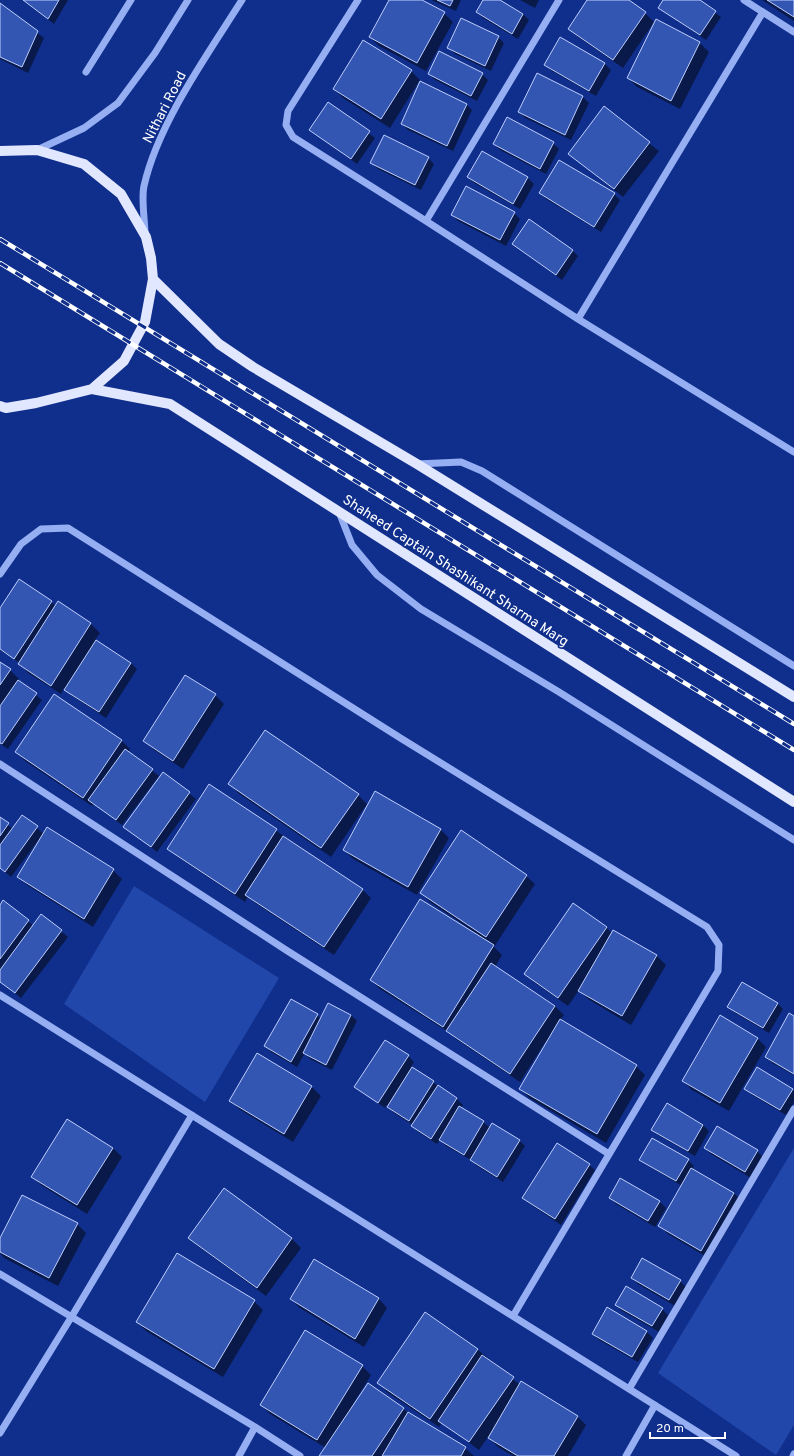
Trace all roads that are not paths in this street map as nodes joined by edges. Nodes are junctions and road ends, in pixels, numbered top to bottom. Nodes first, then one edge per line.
1 (131, 0) edge
2 (188, 0) edge
3 (242, 0) edge
4 (358, 0) edge
5 (559, 0) edge
6 (744, 0) edge
7 (763, 12) junction
8 (794, 32) edge
9 (86, 72) dead end
10 (38, 150) junction
11 (0, 151) edge
12 (426, 221) junction
13 (146, 237) junction
14 (153, 279) junction
15 (578, 320) junction
16 (92, 389) junction
17 (2, 409) edge
18 (794, 452) edge
19 (417, 464) junction
20 (339, 512) junction
21 (0, 574) edge
22 (794, 666) edge
23 (794, 697) edge
24 (0, 764) edge
25 (794, 802) edge
26 (794, 840) edge
27 (0, 995) edge
28 (794, 1109) edge
29 (192, 1115) junction
30 (609, 1154) junction
31 (0, 1274) edge
32 (72, 1316) junction
33 (513, 1316) junction
34 (628, 1389) junction
35 (655, 1405) junction
36 (255, 1426) junction
37 (0, 1434) edge
38 (239, 1456) edge
39 (300, 1456) edge
40 (626, 1456) edge
41 (736, 1456) edge

1 - 9 street
2 - 10 street
3 - 13 street, Nithari Road
4 - 12 street
5 - 12 street
6 - 7 street
7 - 8 street
7 - 15 street
10 - 11 main road
10 - 13 main road
12 - 15 street
13 - 14 main road
14 - 16 main road
14 - 19 main road
15 - 18 street
16 - 17 main road
16 - 20 main road, Shaheed Captain Shashikant Sharma Marg
19 - 22 street
19 - 23 main road
20 - 25 main road, Shaheed Captain Shashikant Sharma Marg
20 - 26 street
21 - 30 street
24 - 30 street
27 - 29 street
28 - 34 street
29 - 32 street
29 - 33 street
30 - 33 street
31 - 32 street
32 - 36 street
32 - 37 street
33 - 34 street
34 - 35 street
35 - 40 street
35 - 41 street
36 - 38 street
36 - 39 street

